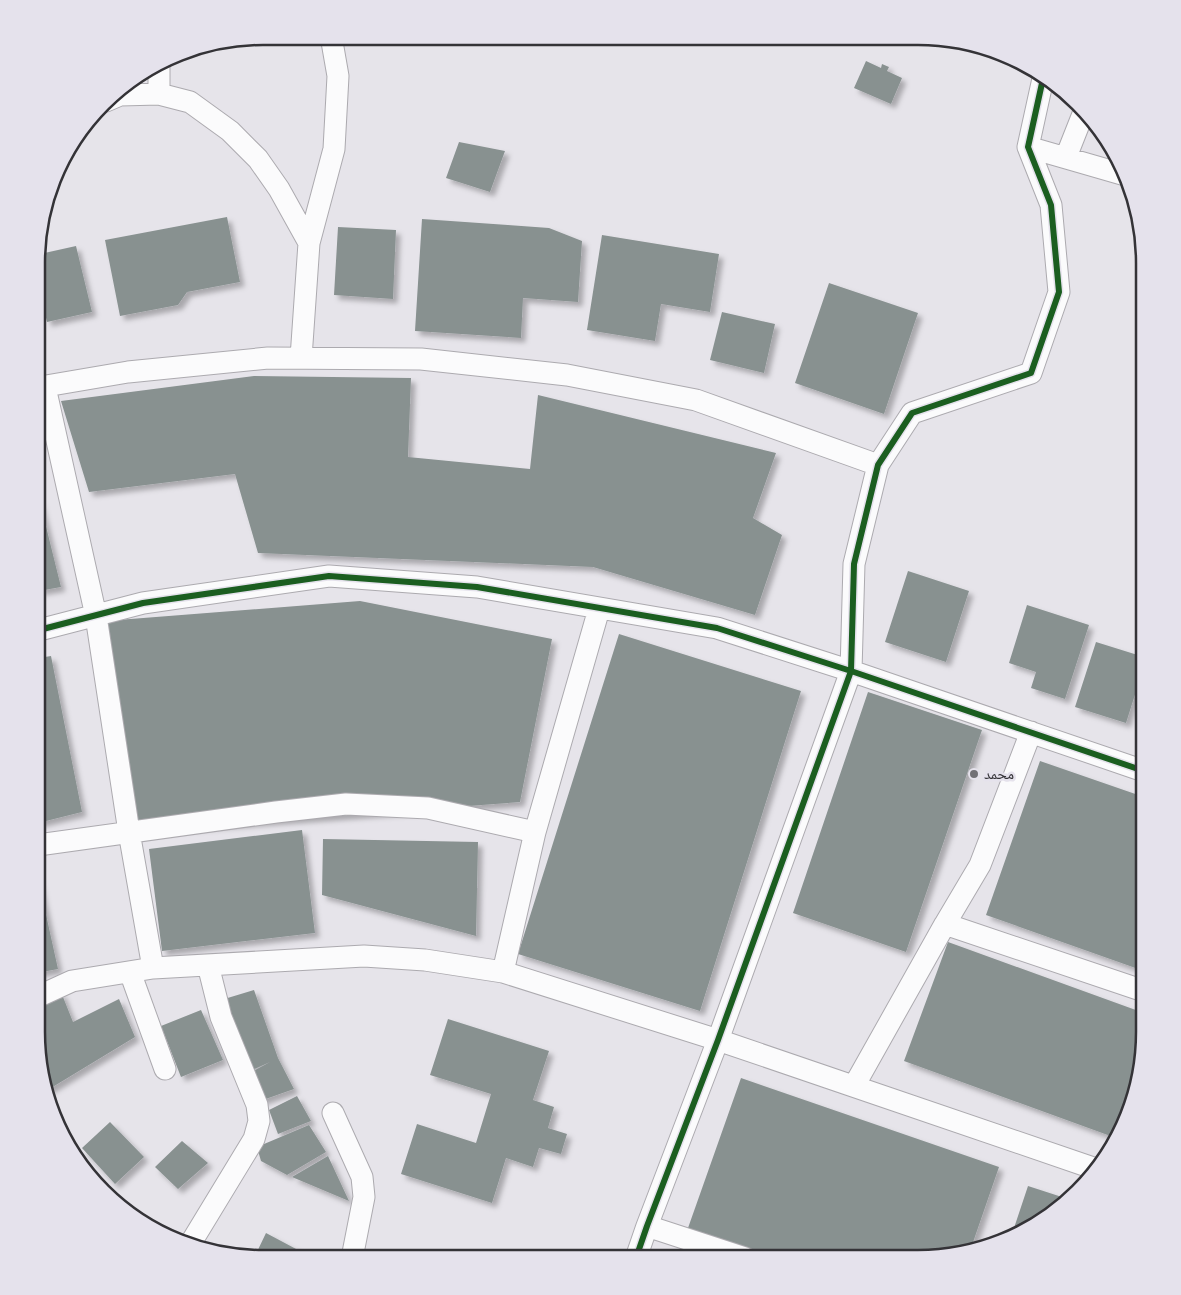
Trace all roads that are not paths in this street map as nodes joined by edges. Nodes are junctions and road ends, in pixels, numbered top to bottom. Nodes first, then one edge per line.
1 (333, 45) edge
2 (159, 72) edge
3 (1042, 84) edge
4 (159, 94) junction
5 (124, 95) edge
6 (1081, 118) edge
7 (1028, 147) junction
8 (1066, 157) junction
9 (1115, 172) edge
10 (309, 243) junction
11 (301, 358) junction
12 (45, 386) edge
13 (45, 400) edge
14 (878, 465) junction
15 (599, 609) junction
16 (96, 616) junction
17 (45, 629) edge
18 (851, 671) junction
19 (1031, 732) junction
20 (1136, 768) edge
21 (129, 832) junction
22 (535, 832) junction
23 (45, 843) edge
24 (945, 924) junction
25 (208, 964) junction
26 (153, 968) junction
27 (130, 972) junction
28 (503, 972) junction
29 (1136, 988) edge
30 (45, 993) edge
31 (718, 1040) junction
32 (165, 1069) dead end
33 (854, 1086) junction
34 (334, 1113) dead end
35 (1090, 1167) edge
36 (647, 1226) junction
37 (194, 1238) edge
38 (354, 1250) edge
39 (639, 1250) edge
40 (721, 1250) edge

1 - 10 street
2 - 4 street
3 - 7 street
4 - 5 street
4 - 10 street
6 - 8 street
7 - 8 street
7 - 14 street
8 - 9 street
10 - 11 street
11 - 12 street
11 - 14 street
13 - 16 street
14 - 18 street
15 - 16 street
15 - 18 street
15 - 22 street
16 - 17 street
16 - 21 street
18 - 19 street
18 - 31 street
19 - 20 street
19 - 24 street
21 - 22 street
21 - 23 street
21 - 26 street
22 - 28 street
24 - 29 street
24 - 33 street
25 - 26 street
25 - 28 street
25 - 37 street
26 - 27 street
27 - 30 street
27 - 32 street
28 - 31 street
31 - 33 street
31 - 36 street
33 - 35 street
34 - 38 street
36 - 39 street
36 - 40 street

